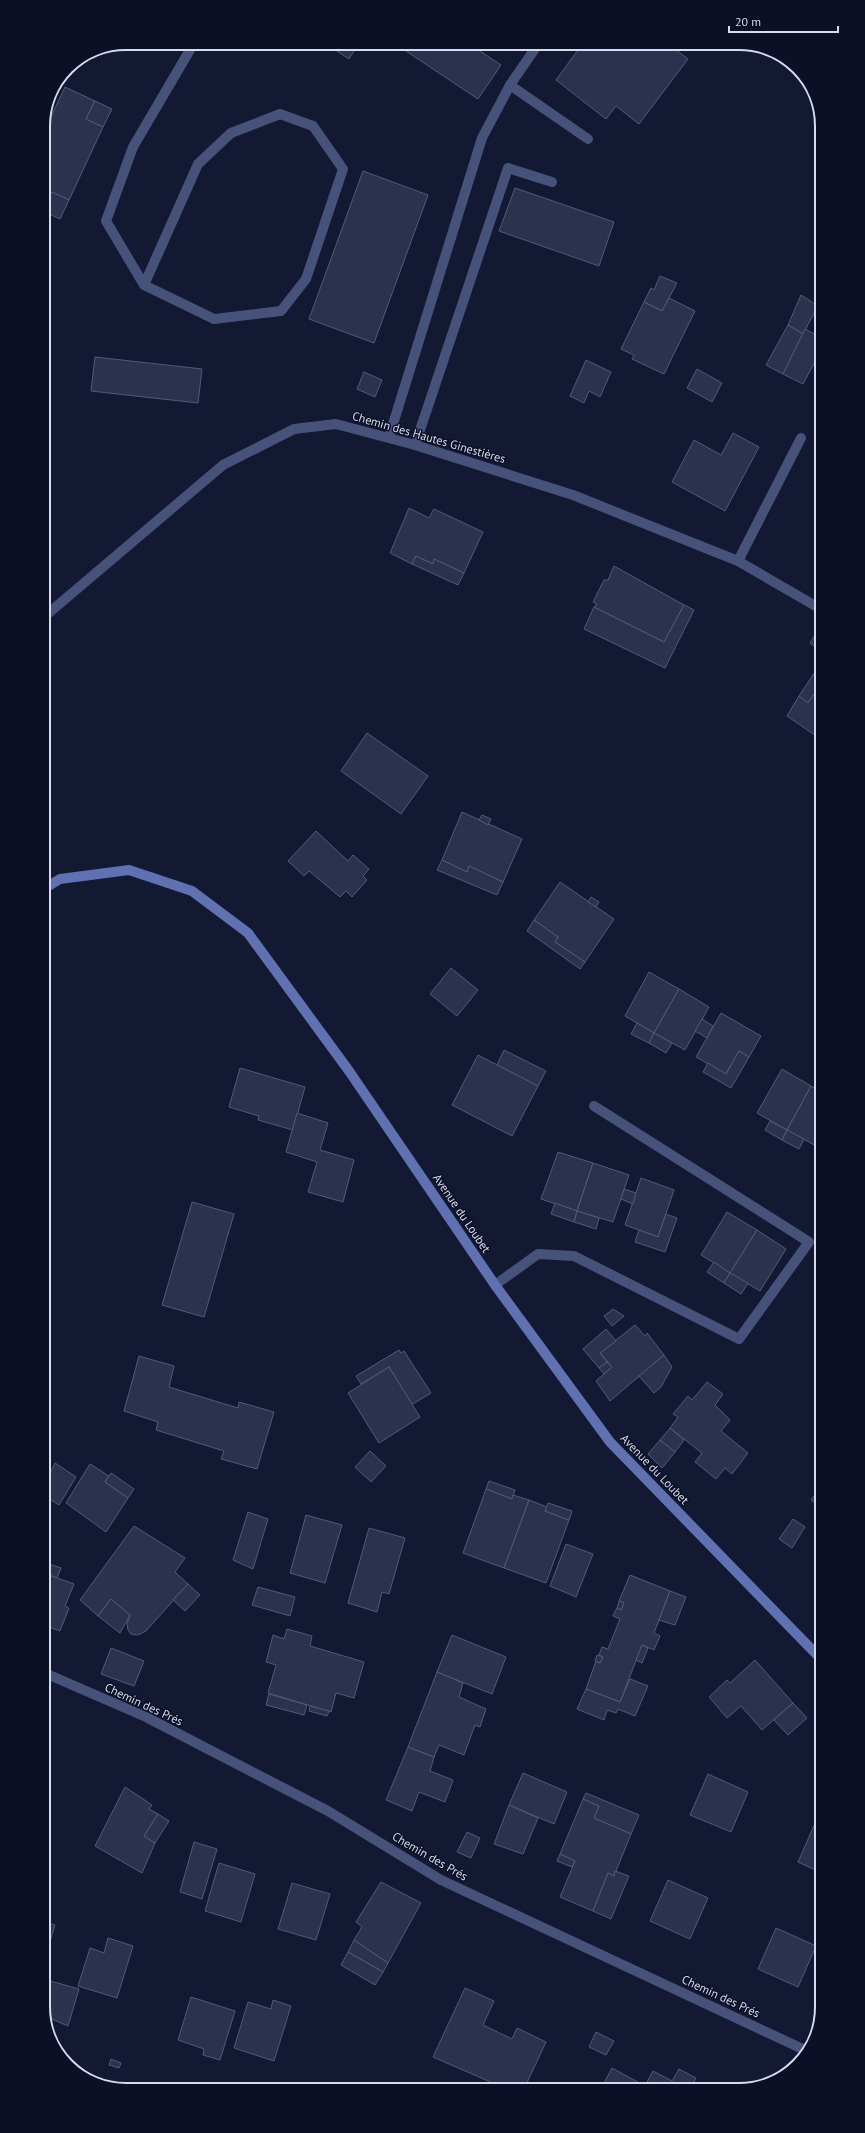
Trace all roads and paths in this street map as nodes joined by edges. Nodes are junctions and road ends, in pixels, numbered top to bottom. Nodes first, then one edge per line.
1 (190, 50) edge
2 (534, 50) edge
3 (510, 85) junction
4 (588, 139) dead end
5 (552, 182) dead end
6 (144, 285) junction
7 (388, 437) junction
8 (801, 438) dead end
9 (415, 445) junction
10 (738, 561) junction
11 (815, 606) edge
12 (50, 612) edge
13 (50, 885) edge
14 (594, 1106) dead end
15 (495, 1285) junction
16 (815, 1653) edge
17 (50, 1675) edge
18 (802, 2049) edge

1 - 6 street
2 - 3 street
3 - 4 street
3 - 7 street
5 - 9 street
6 - 6 street
7 - 9 street, Chemin des Hautes Ginestières
7 - 12 street, Chemin des Hautes Ginestières
8 - 10 street
9 - 10 street, Chemin des Hautes Ginestières
10 - 11 street, Chemin des Hautes Ginestières
13 - 15 street, Avenue du Loubet
14 - 15 street
15 - 16 street, Avenue du Loubet
17 - 18 street, Chemin des Prés

